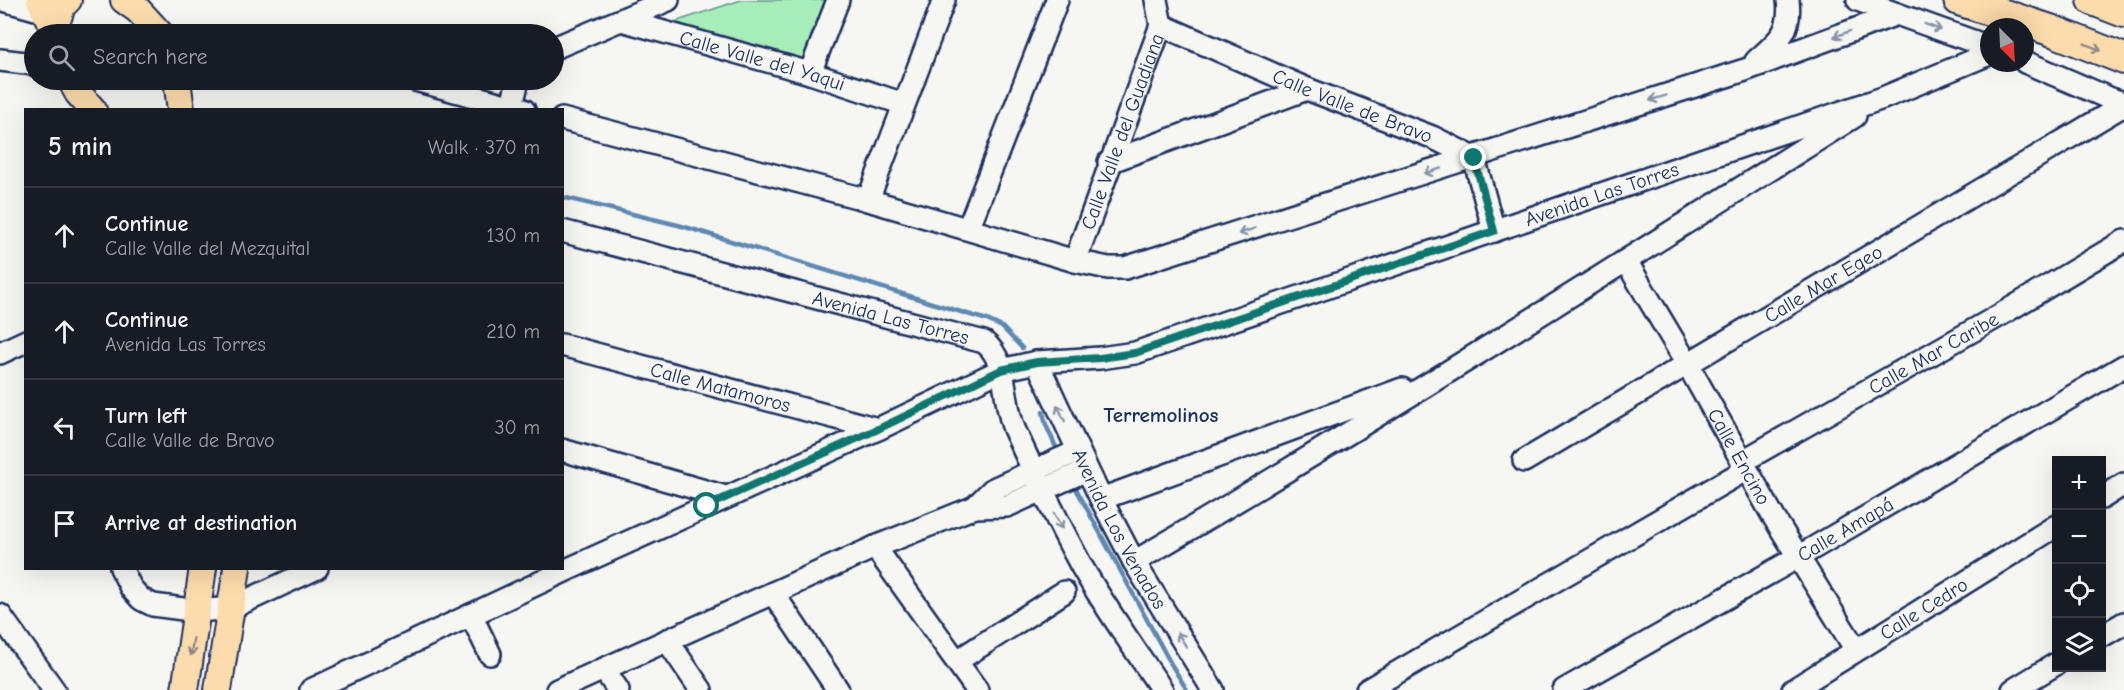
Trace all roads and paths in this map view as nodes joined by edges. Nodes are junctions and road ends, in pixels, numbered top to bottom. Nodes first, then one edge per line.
1 (3, 0) edge
2 (68, 0) edge
3 (124, 0) edge
4 (668, 0) edge
5 (838, 0) edge
6 (944, 0) edge
7 (1057, 0) edge
8 (1156, 0) edge
9 (1788, 0) edge
10 (1858, 0) edge
11 (1959, 0) edge
12 (2092, 0) edge
13 (2124, 12) edge
14 (1897, 14) junction
15 (49, 19) edge
16 (621, 20) junction
17 (152, 24) edge
18 (1161, 25) junction
19 (2053, 31) junction
20 (2034, 38) edge
21 (564, 44) edge
22 (1980, 44) edge
23 (1980, 58) edge
24 (2124, 59) edge
25 (0, 60) edge
26 (24, 63) edge
27 (2034, 66) edge
28 (1745, 70) junction
29 (810, 73) junction
30 (1307, 89) junction
31 (76, 90) edge
32 (178, 90) edge
33 (451, 90) edge
34 (517, 90) edge
35 (1883, 98) junction
36 (904, 104) junction
37 (2124, 104) edge
38 (91, 108) edge
39 (181, 108) edge
40 (516, 108) edge
41 (564, 121) edge
42 (1474, 158) junction
43 (1109, 162) junction
44 (868, 200) junction
45 (968, 229) junction
46 (1494, 231) junction
47 (564, 232) edge
48 (2124, 241) edge
49 (1075, 261) junction
50 (1626, 261) junction
51 (24, 342) edge
52 (564, 346) edge
53 (0, 353) edge
54 (1037, 362) junction
55 (1688, 365) junction
56 (2124, 366) edge
57 (1001, 370) junction
58 (1445, 373) junction
59 (878, 429) junction
60 (564, 451) edge
61 (1524, 461) dead end
62 (1744, 465) junction
63 (1061, 470) junction
64 (2124, 484) edge
65 (2106, 495) edge
66 (726, 497) junction
67 (1101, 499) junction
68 (2052, 528) edge
69 (875, 548) junction
70 (1798, 557) junction
71 (1134, 562) junction
72 (568, 565) edge
73 (122, 570) edge
74 (203, 570) edge
75 (237, 570) edge
76 (313, 570) edge
77 (558, 570) edge
78 (1064, 592) dead end
79 (773, 593) junction
80 (231, 608) junction
81 (198, 611) junction
82 (0, 615) edge
83 (471, 615) junction
84 (2124, 622) edge
85 (2106, 633) edge
86 (668, 640) junction
87 (1856, 650) junction
88 (490, 654) dead end
89 (957, 661) junction
90 (2052, 666) edge
91 (604, 669) junction
92 (49, 688) edge
93 (185, 690) edge
94 (218, 690) edge
95 (311, 690) edge
96 (557, 690) edge
97 (618, 690) edge
98 (701, 690) edge
99 (838, 690) edge
100 (977, 690) edge
101 (1162, 690) edge
102 (1213, 690) edge
103 (1367, 690) edge
104 (1564, 690) edge
105 (1793, 690) edge
106 (2013, 690) edge

1 - 15 street
2 - 15 main road
3 - 17 main road
4 - 16 street
5 - 29 street
6 - 36 street
7 - 45 street
8 - 18 street, Calle Valle del Guadiana
9 - 28 street
10 - 14 street
11 - 19 highway
12 - 13 highway
14 -> 22 street
14 -> 28 street
16 - 21 street
16 - 29 street, Calle Valle del Yaqui
18 - 30 street, Calle Valle de Bravo
18 - 43 street, Calle Valle del Guadiana
19 - 20 street
19 -> 24 highway
23 - 35 street, Avenida Las Torres
25 - 26 street
27 - 37 street
28 -> 42 street
29 - 36 street, Calle Valle del Yaqui
30 - 42 street, Calle Valle de Bravo
30 - 43 street
31 - 38 main road
32 - 39 main road
33 - 40 street
34 - 40 street
35 - 46 street, Avenida Las Torres
35 - 50 street
36 - 44 street
37 - 55 street, Calle Mar Egeo
41 - 44 street
42 - 46 street
42 -> 49 street
43 - 49 street, Calle Valle del Guadiana
44 - 45 street
45 - 49 street
46 - 54 street, Avenida Las Torres
47 - 57 street, Avenida Las Torres
48 - 62 street, Calle Mar Caribe
50 - 55 street, Calle Encino
50 - 58 street
51 - 53 street
52 - 59 street, Calle Matamoros
54 - 57 street, Avenida Las Torres
63 -> 54 street, Avenida Los Venados
55 - 61 street, Calle Mar Egeo
55 - 62 street, Calle Encino
56 - 70 street, Calle Amapá
57 - 59 street
57 - 63 street, Avenida Los Venados
58 - 67 street
58 - 71 street
59 - 66 street
60 - 66 street
62 - 70 street, Calle Encino
62 - 103 street, Calle Mar Caribe
63 - 67 street, Avenida Los Venados
63 - 69 street
63 -> 101 street, Avenida Los Venados
64 - 65 street
66 - 72 street
67 - 71 street, Avenida Los Venados
68 - 87 street, Calle Cedro
69 - 79 street
69 - 89 street
70 - 87 street, Calle Encino
70 - 104 street, Calle Amapá
102 -> 71 street, Avenida Los Venados
73 - 81 street
74 - 81 main road
75 - 80 main road
76 - 80 street
77 - 83 street
78 - 89 street
79 - 86 street
79 - 99 street
80 - 81 street
80 - 94 main road
81 -> 93 main road
82 - 92 street
83 - 88 street
83 - 95 street
84 - 85 street
86 - 91 street
86 - 98 street
87 - 105 street, Calle Cedro
89 - 100 street
90 - 106 street
91 - 96 street
91 - 97 street

